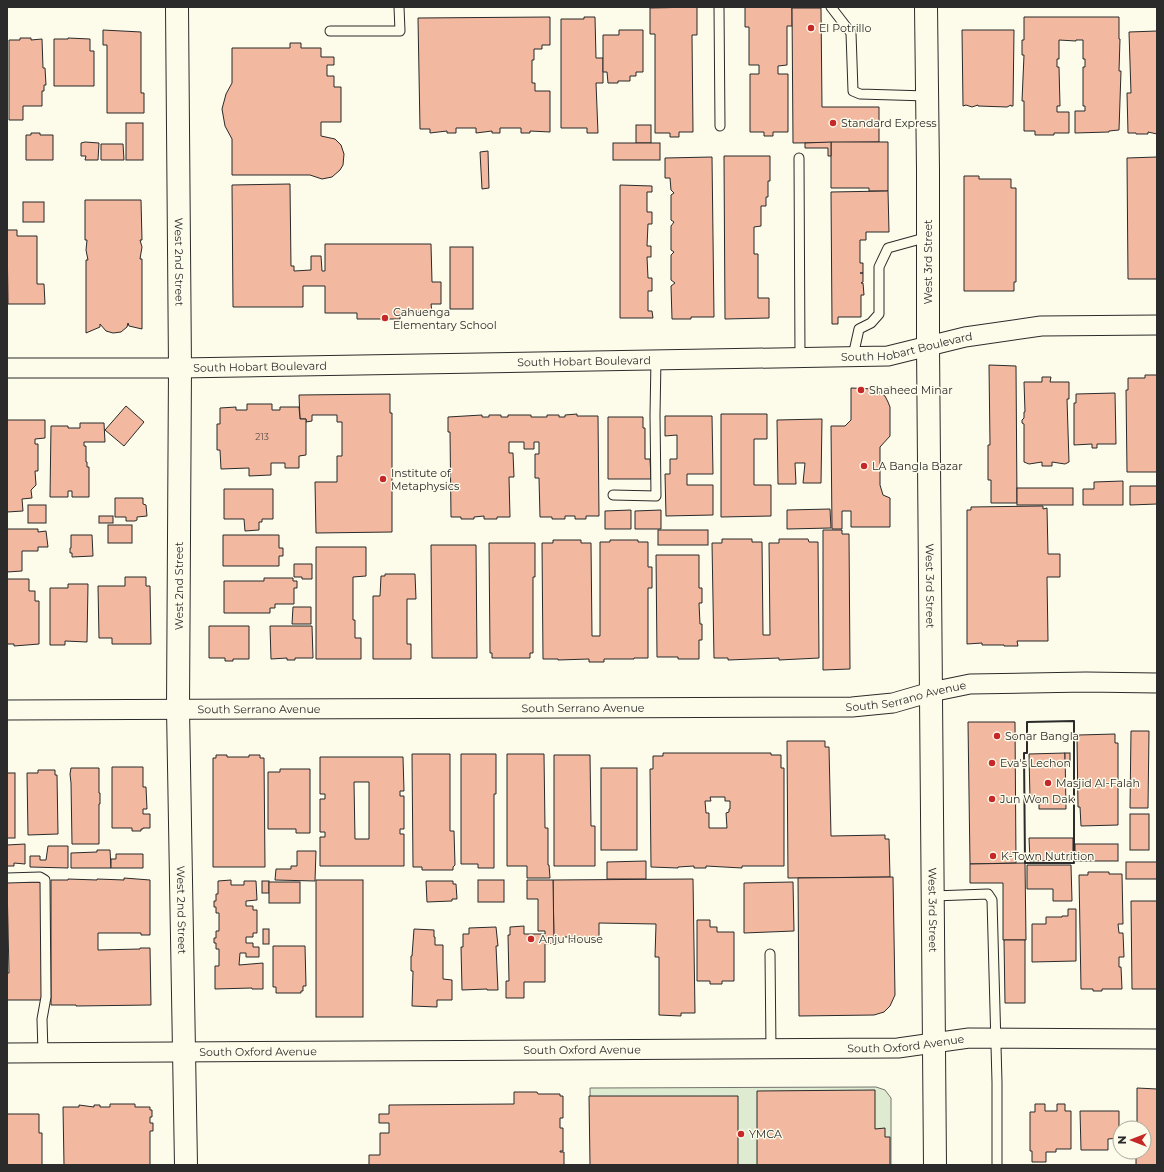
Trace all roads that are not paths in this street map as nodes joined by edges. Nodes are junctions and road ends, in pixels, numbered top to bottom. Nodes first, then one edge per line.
1 (177, 7) edge
2 (399, 7) edge
3 (719, 7) edge
4 (831, 7) edge
5 (926, 7) edge
6 (330, 31) dead end
7 (927, 96) junction
8 (720, 126) dead end
9 (799, 158) dead end
10 (928, 237) junction
11 (1157, 325) edge
12 (928, 346) junction
13 (853, 356) junction
14 (800, 357) junction
15 (656, 360) junction
16 (7, 368) edge
17 (180, 368) junction
18 (613, 495) dead end
19 (1157, 683) edge
20 (931, 692) junction
21 (178, 709) junction
22 (7, 710) edge
23 (7, 878) edge
24 (933, 896) junction
25 (770, 954) dead end
26 (995, 1038) junction
27 (1157, 1039) edge
28 (934, 1043) junction
29 (771, 1049) junction
30 (184, 1052) junction
31 (7, 1053) edge
32 (43, 1053) junction
33 (186, 1165) edge
34 (935, 1165) edge
35 (997, 1165) edge

1 - 17 main road, West 2nd Street
2 - 6 lane
3 - 8 lane
4 - 7 lane
5 - 7 main road, West 3rd Street
7 - 10 main road, West 3rd Street
9 - 14 lane
10 - 12 main road, West 3rd Street
10 - 13 lane
11 - 12 street, South Hobart Boulevard
12 - 13 street, South Hobart Boulevard
12 - 20 main road, West 3rd Street
13 - 14 street, South Hobart Boulevard
14 - 15 street, South Hobart Boulevard
15 - 17 street, South Hobart Boulevard
15 - 18 lane
16 - 17 street, South Hobart Boulevard
17 - 21 main road, West 2nd Street
19 - 20 street, South Serrano Avenue
20 - 21 street, South Serrano Avenue
20 - 24 main road, West 3rd Street
21 - 22 street, South Serrano Avenue
21 - 30 main road, West 2nd Street
23 - 32 lane
24 - 26 lane
24 - 28 main road, West 3rd Street
25 - 29 lane
26 - 27 street, South Oxford Avenue
26 - 28 street, South Oxford Avenue
26 - 35 lane
28 - 29 street, South Oxford Avenue
28 - 34 main road, West 3rd Street
29 - 30 street, South Oxford Avenue
30 - 32 street, South Oxford Avenue
30 - 33 main road, West 2nd Street
31 - 32 street, South Oxford Avenue

